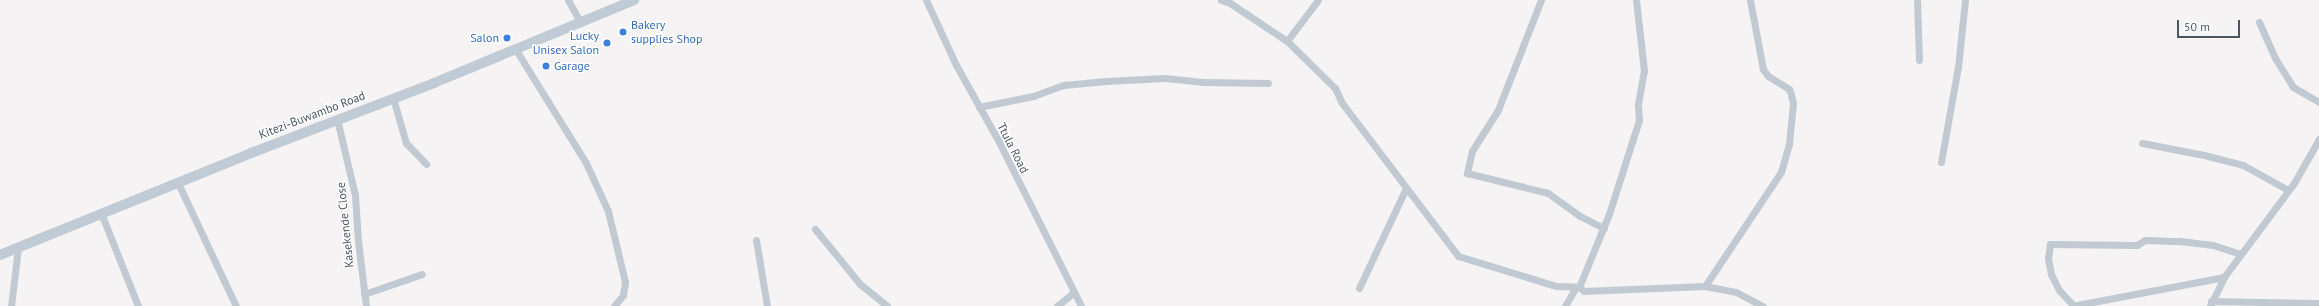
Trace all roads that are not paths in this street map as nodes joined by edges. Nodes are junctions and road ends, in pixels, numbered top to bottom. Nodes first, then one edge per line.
1 (568, 0) edge
2 (634, 0) edge
3 (926, 0) edge
4 (1221, 0) edge
5 (1318, 0) edge
6 (1541, 0) edge
7 (1636, 0) edge
8 (1750, 0) edge
9 (1918, 0) edge
10 (1965, 0) edge
11 (2259, 22) dead end
12 (581, 23) junction
13 (1287, 41) junction
14 (516, 50) junction
15 (1919, 60) dead end
16 (1268, 83) dead end
17 (393, 98) junction
18 (2319, 102) edge
19 (979, 108) junction
20 (337, 119) junction
21 (2319, 139) edge
22 (2142, 143) dead end
23 (1941, 162) dead end
24 (426, 164) dead end
25 (178, 183) junction
26 (1406, 188) junction
27 (2288, 190) junction
28 (101, 213) junction
29 (816, 228) dead end
30 (1604, 228) junction
31 (756, 240) dead end
32 (18, 248) junction
33 (2241, 254) junction
34 (0, 255) edge
35 (422, 274) dead end
36 (2224, 277) junction
37 (1705, 286) junction
38 (1359, 288) dead end
39 (1577, 288) junction
40 (1073, 293) junction
41 (364, 294) junction
42 (2211, 303) edge
43 (2319, 303) edge
44 (2072, 305) edge
45 (11, 306) edge
46 (138, 306) edge
47 (236, 306) edge
48 (366, 306) edge
49 (614, 306) edge
50 (767, 306) edge
51 (887, 306) edge
52 (1057, 306) edge
53 (1081, 306) edge
54 (1565, 306) edge
55 (1762, 306) edge

1 - 12 street
2 - 12 street, Kitezi-Buwambo Road
3 - 19 street, Ttula Road
4 - 13 street
5 - 13 street
6 - 30 street
7 - 30 street
8 - 37 street
9 - 15 street
10 - 23 street
11 - 18 street
12 - 14 street, Kitezi-Buwambo Road
13 - 26 street
14 - 17 street, Kitezi-Buwambo Road
14 - 49 street
16 - 19 street
17 - 20 street, Kitezi-Buwambo Road
17 - 24 street
19 - 40 street, Ttula Road
20 - 25 street, Kitezi-Buwambo Road
20 - 41 street, Kasekende Close
21 - 27 street
22 - 27 street
25 - 28 street, Kitezi-Buwambo Road
25 - 47 street
26 - 38 street
26 - 39 street
27 - 33 street
28 - 32 street, Kitezi-Buwambo Road
28 - 46 street
29 - 51 street
30 - 39 street
31 - 50 street
32 - 34 street, Kitezi-Buwambo Road
32 - 45 street
33 - 36 street
33 - 44 street
35 - 41 street
36 - 42 street
36 - 44 street
37 - 39 street
37 - 55 street
39 - 54 street
40 - 52 street
40 - 53 street, Ttula Road
41 - 48 street, Kasekende Close
42 - 43 street

